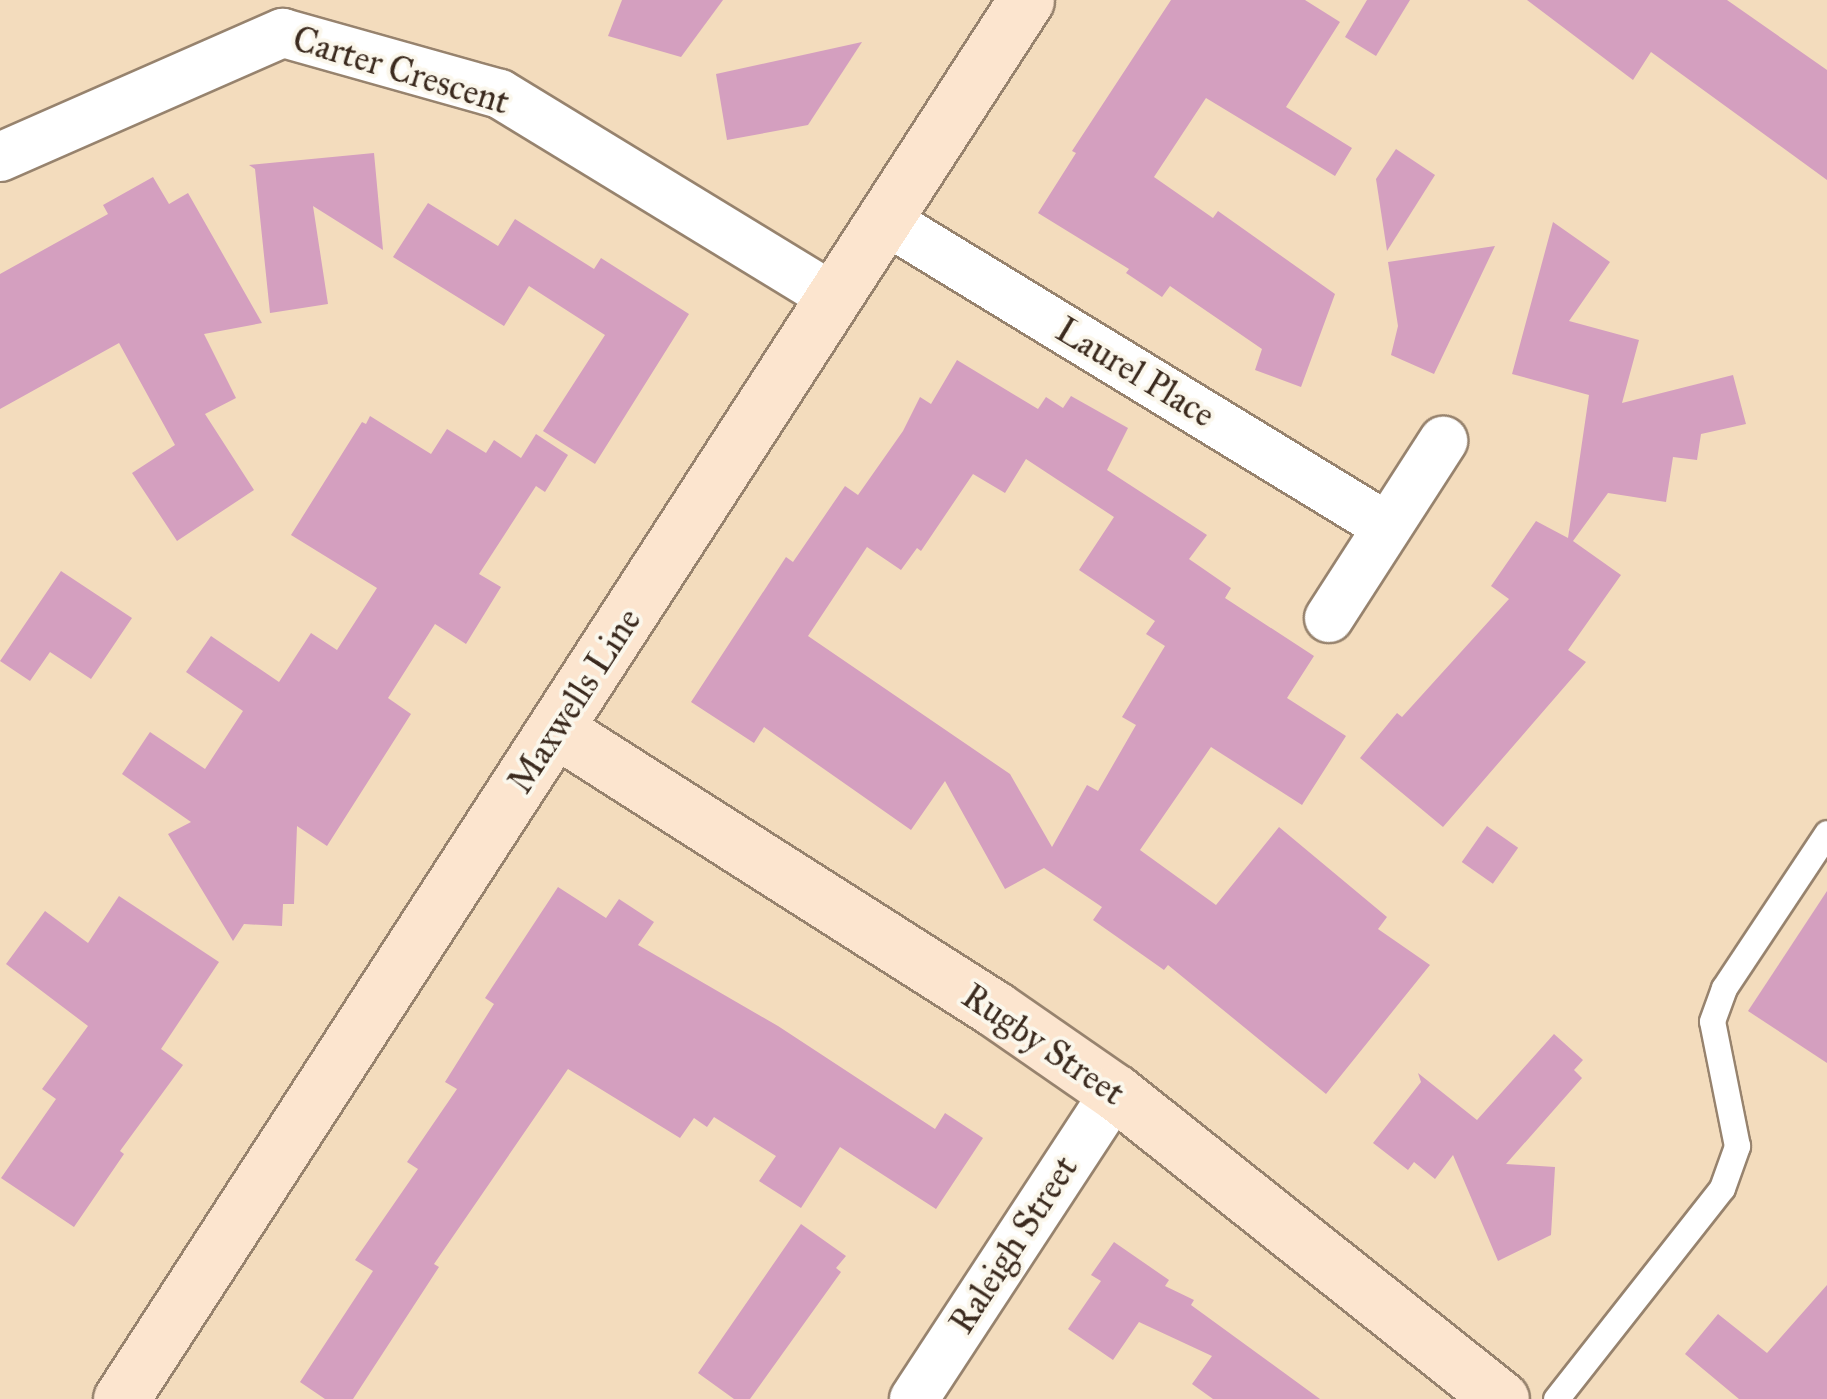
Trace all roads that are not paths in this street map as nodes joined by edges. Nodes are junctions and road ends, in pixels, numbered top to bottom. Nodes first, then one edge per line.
1 (1026, 0) edge
2 (281, 16) edge
3 (0, 157) edge
4 (885, 220) junction
5 (834, 298) junction
6 (1443, 441) dead end
7 (1386, 526) junction
8 (1328, 618) dead end
9 (557, 730) junction
10 (1827, 833) edge
11 (1115, 1092) junction
12 (121, 1399) edge
13 (914, 1399) edge
14 (1500, 1399) edge
15 (1556, 1399) edge

1 - 4 main road, Maxwells Line
2 - 3 street, Carter Crescent
2 - 5 street, Carter Crescent
4 - 5 main road, Maxwells Line
4 - 7 street, Laurel Place
5 - 9 main road, Maxwells Line
6 - 7 street
7 - 8 street
9 - 11 main road, Rugby Street
9 - 12 main road, Maxwells Line
10 - 15 lane
11 - 13 street, Raleigh Street
11 - 14 main road, Rugby Street

